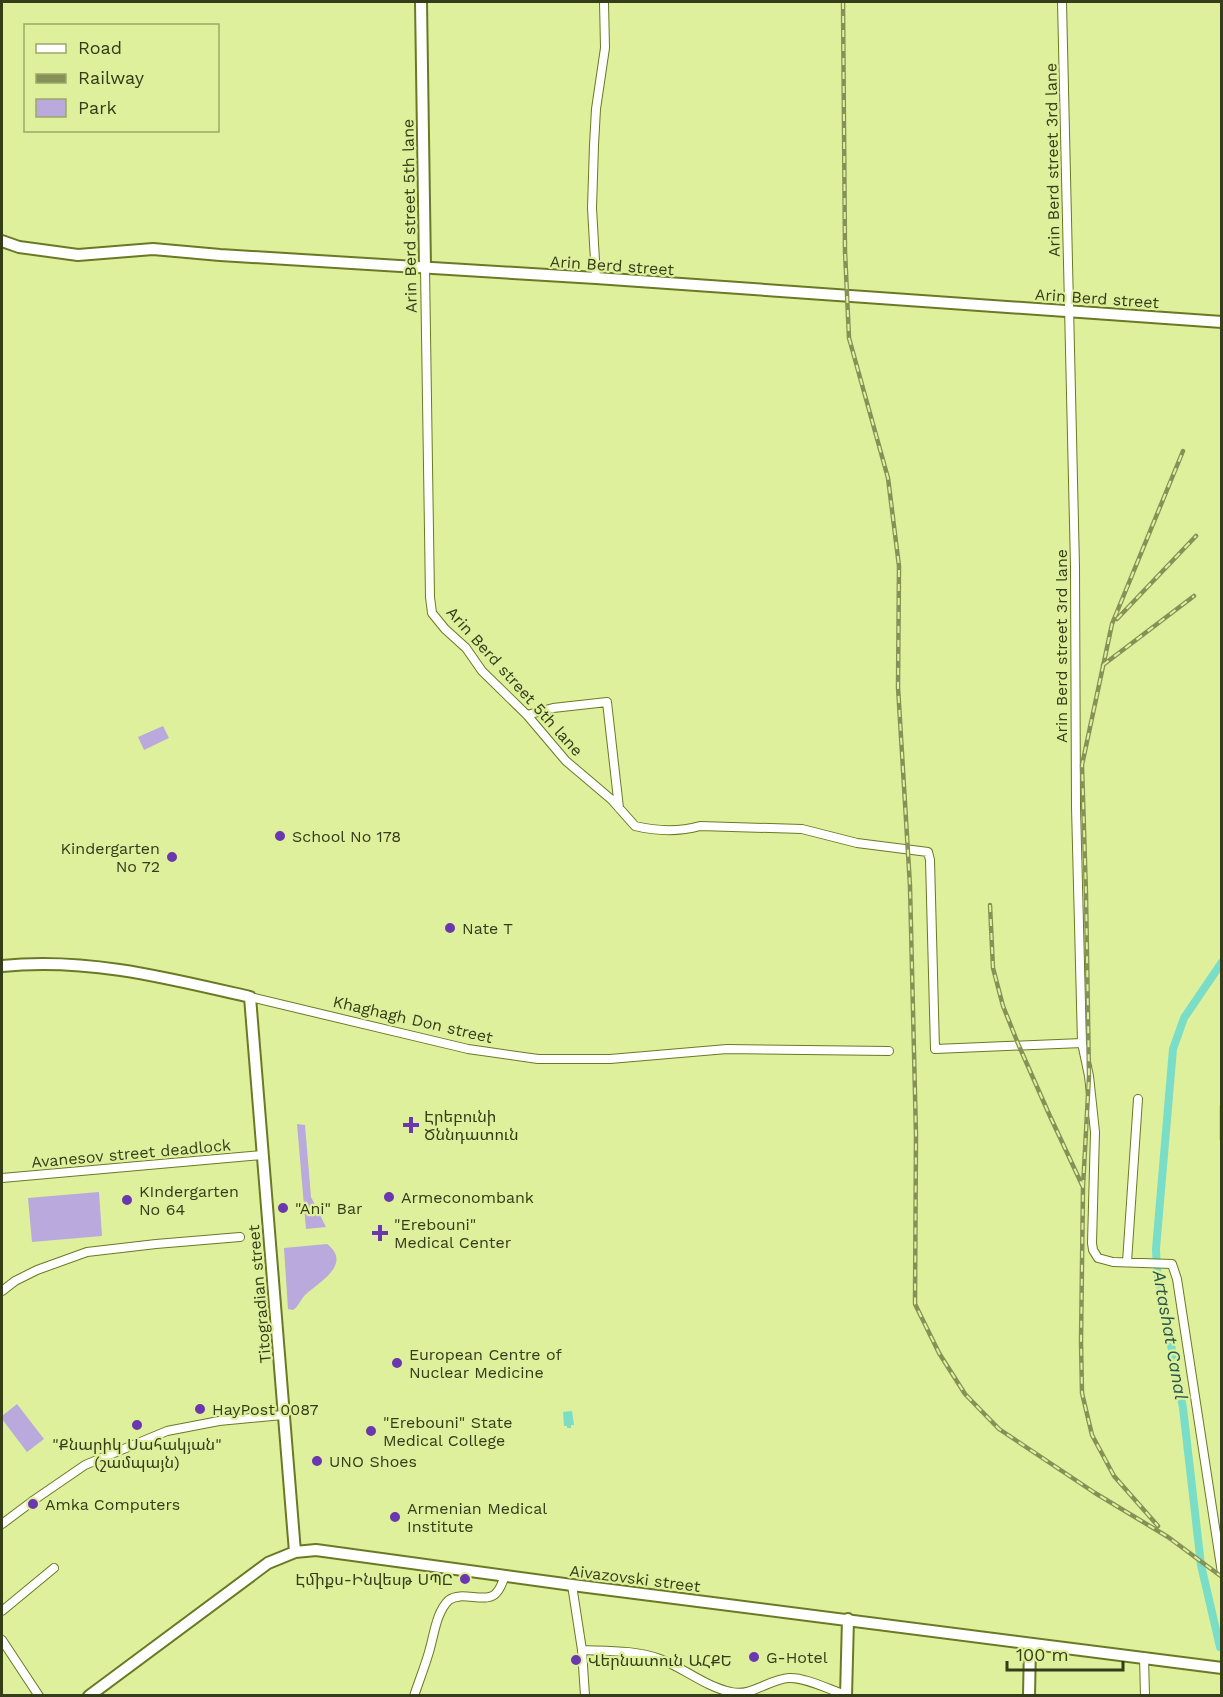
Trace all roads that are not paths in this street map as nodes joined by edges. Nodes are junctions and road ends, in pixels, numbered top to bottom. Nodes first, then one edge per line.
1 (421, 2) edge
2 (604, 2) edge
3 (1062, 2) edge
4 (2, 241) edge
5 (425, 268) junction
6 (596, 278) junction
7 (1070, 312) junction
8 (1221, 322) edge
9 (527, 715) junction
10 (619, 809) junction
11 (2, 966) edge
12 (249, 997) junction
13 (1082, 1043) junction
14 (890, 1051) dead end
15 (1138, 1099) dead end
16 (262, 1155) junction
17 (2, 1178) edge
18 (240, 1237) dead end
19 (1127, 1262) junction
20 (2, 1291) edge
21 (283, 1415) junction
22 (2, 1524) edge
23 (295, 1552) junction
24 (54, 1568) dead end
25 (1221, 1574) edge
26 (505, 1575) junction
27 (572, 1585) junction
28 (2, 1611) edge
29 (848, 1620) junction
30 (2, 1640) edge
31 (1030, 1644) junction
32 (582, 1650) junction
33 (1144, 1657) junction
34 (1221, 1668) edge
35 (37, 1695) edge
36 (89, 1695) edge
37 (414, 1695) edge
38 (585, 1695) edge
39 (846, 1695) edge
40 (1029, 1695) edge
41 (1145, 1695) edge

1 - 5 street, Arin Berd street 5th lane
2 - 6 street
3 - 7 street, Arin Berd street 3rd lane
4 - 5 street, Arin Berd street
5 - 6 street, Arin Berd street
5 - 9 street, Arin Berd street 5th lane
6 - 7 street, Arin Berd street
7 - 8 street, Arin Berd street
7 - 13 street, Arin Berd street 3rd lane
9 - 10 street, Arin Berd street 5th lane
9 - 10 street
10 - 13 street, Arin Berd street 5th lane
11 - 12 street, Khaghagh Don street
12 - 14 street, Khaghagh Don street
12 - 16 street, Titogradian street
13 - 19 street, Arin Berd street 3rd lane
15 - 19 street
16 - 17 street, Avanesov street deadlock
16 - 21 street, Titogradian street
18 - 20 street
19 - 25 street
21 - 22 street
21 - 23 street, Titogradian street
23 - 26 street, Aivazovski street
23 - 36 street, Aivazovski street
24 - 28 street
26 - 27 street, Aivazovski street
26 - 37 street
27 - 29 street, Aivazovski street
27 - 32 street
29 - 31 street, Aivazovski street
29 - 39 street
30 - 35 street
31 - 33 street, Aivazovski street
31 - 40 street
32 - 38 street
32 - 39 street
33 - 34 street, Aivazovski street
33 - 41 street

